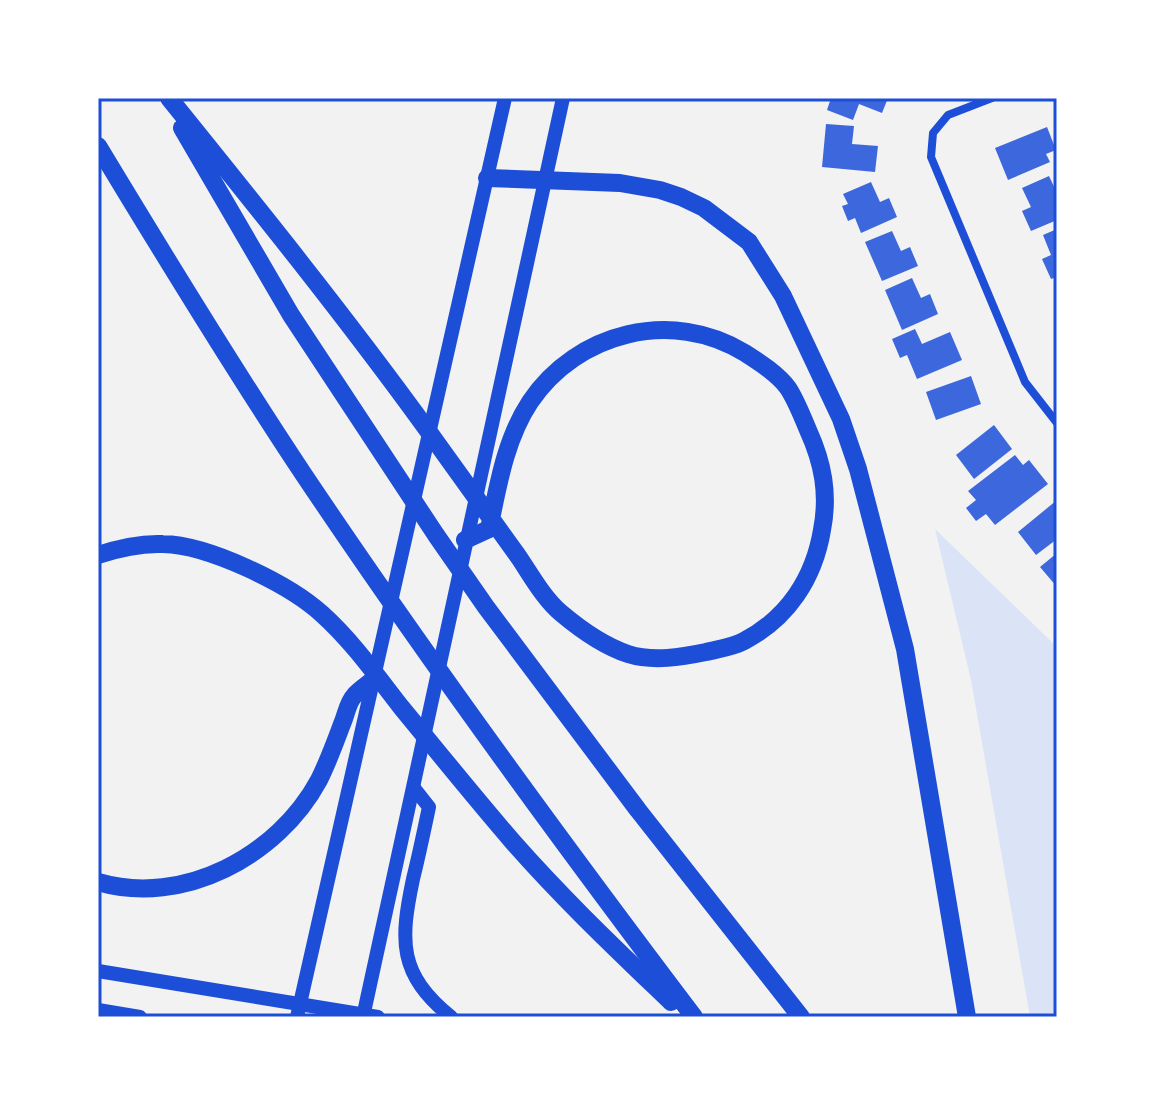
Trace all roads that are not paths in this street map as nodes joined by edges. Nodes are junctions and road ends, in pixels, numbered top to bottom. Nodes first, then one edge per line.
1 (167, 98) edge
2 (505, 98) edge
3 (563, 98) edge
4 (992, 98) edge
5 (98, 146) edge
6 (487, 178) junction
7 (545, 180) junction
8 (1057, 423) edge
9 (465, 540) junction
10 (98, 555) edge
11 (373, 680) junction
12 (414, 788) junction
13 (98, 882) edge
14 (98, 971) edge
15 (98, 1010) edge
16 (298, 1010) edge
17 (368, 1016) edge
18 (140, 1017) edge
19 (451, 1017) edge
20 (687, 1017) edge
21 (694, 1017) edge
22 (801, 1017) edge
23 (967, 1017) edge

1 - 9 highway
1 - 22 highway
2 - 6 main road
3 - 7 main road
4 - 8 street
5 - 21 highway
6 - 7 highway
6 - 11 main road
7 - 9 main road
7 - 23 highway
9 - 12 main road
10 - 20 highway
11 - 13 highway
11 - 16 main road
12 - 17 main road
12 - 19 main road
14 - 16 main road
15 - 18 main road
16 - 17 main road

